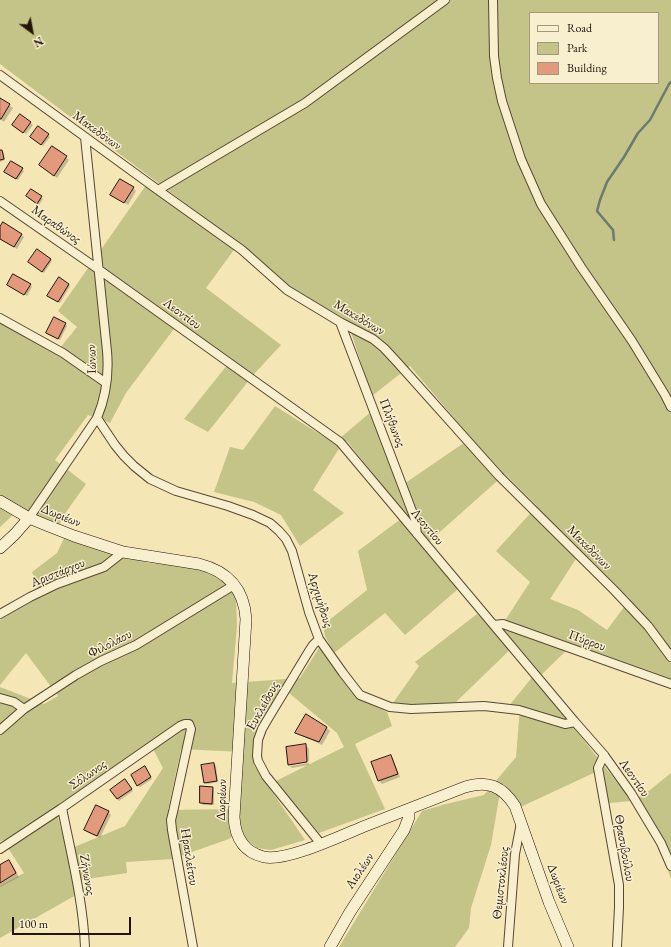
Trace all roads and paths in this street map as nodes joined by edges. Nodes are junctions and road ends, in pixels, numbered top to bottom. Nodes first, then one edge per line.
1 (444, 0) edge
2 (492, 0) edge
3 (0, 75) edge
4 (85, 137) junction
5 (158, 190) junction
6 (0, 201) edge
7 (98, 269) junction
8 (0, 318) edge
9 (340, 322) junction
10 (106, 382) junction
11 (671, 407) edge
12 (97, 418) junction
13 (0, 501) edge
14 (29, 518) junction
15 (417, 534) junction
16 (0, 548) edge
17 (123, 552) junction
18 (234, 585) junction
19 (0, 614) edge
20 (494, 625) junction
21 (319, 639) junction
22 (671, 657) edge
23 (671, 684) edge
24 (0, 698) edge
25 (24, 709) junction
26 (575, 722) junction
27 (189, 724) joint
28 (0, 730) edge
29 (604, 755) junction
30 (62, 808) junction
31 (409, 809) junction
32 (521, 822) junction
33 (320, 844) junction
34 (0, 848) edge
35 (671, 866) edge
36 (85, 947) edge
37 (193, 947) edge
38 (330, 947) edge
39 (508, 947) edge
40 (568, 947) edge
41 (617, 947) edge

1 - 5 street
2 - 11 street
3 - 4 street, Μακεδόνων
4 - 5 street, Μακεδόνων
4 - 7 street, Ιώνων
5 - 9 street, Μακεδόνων
6 - 7 street, Μαραθώνος
7 - 10 street, Ιώνων
7 - 15 street, Λεοντίου
8 - 10 street
9 - 15 street, Πλήθωνος
9 - 22 street, Μακεδόνων
10 - 12 street, Ιώνων
12 - 14 street, Ιώνων
12 - 21 street, Αρχιμήδους
13 - 14 street, Δωριέων
14 - 16 street, Ιώνων
14 - 17 street, Δωριέων
15 - 20 street, Λεοντίου
17 - 18 street, Δωριέων
17 - 19 street, Αριστάρχου
18 - 25 street, Φιλολάου
18 - 33 street, Δωριέων
20 - 23 street, Πύρρου
20 - 26 street, Λεοντίου
21 - 26 street, Αρχιμήδους
21 - 33 street, Ευκλείδους
24 - 25 street
25 - 28 street, Φιλολάου
26 - 29 street, Λεοντίου
27 - 30 street, Σόλωνος
27 - 37 street, Ηρακλείτου
29 - 35 street, Λεοντίου
29 - 41 street, Θρασυβούλου
30 - 34 street, Σόλωνος
30 - 36 street, Ζήνωνος
31 - 32 street, Δωριέων
31 - 33 street, Δωριέων
31 - 38 street, Αιολέων
32 - 39 street, Θεμιστοκλέους
32 - 40 street, Δωριέων

